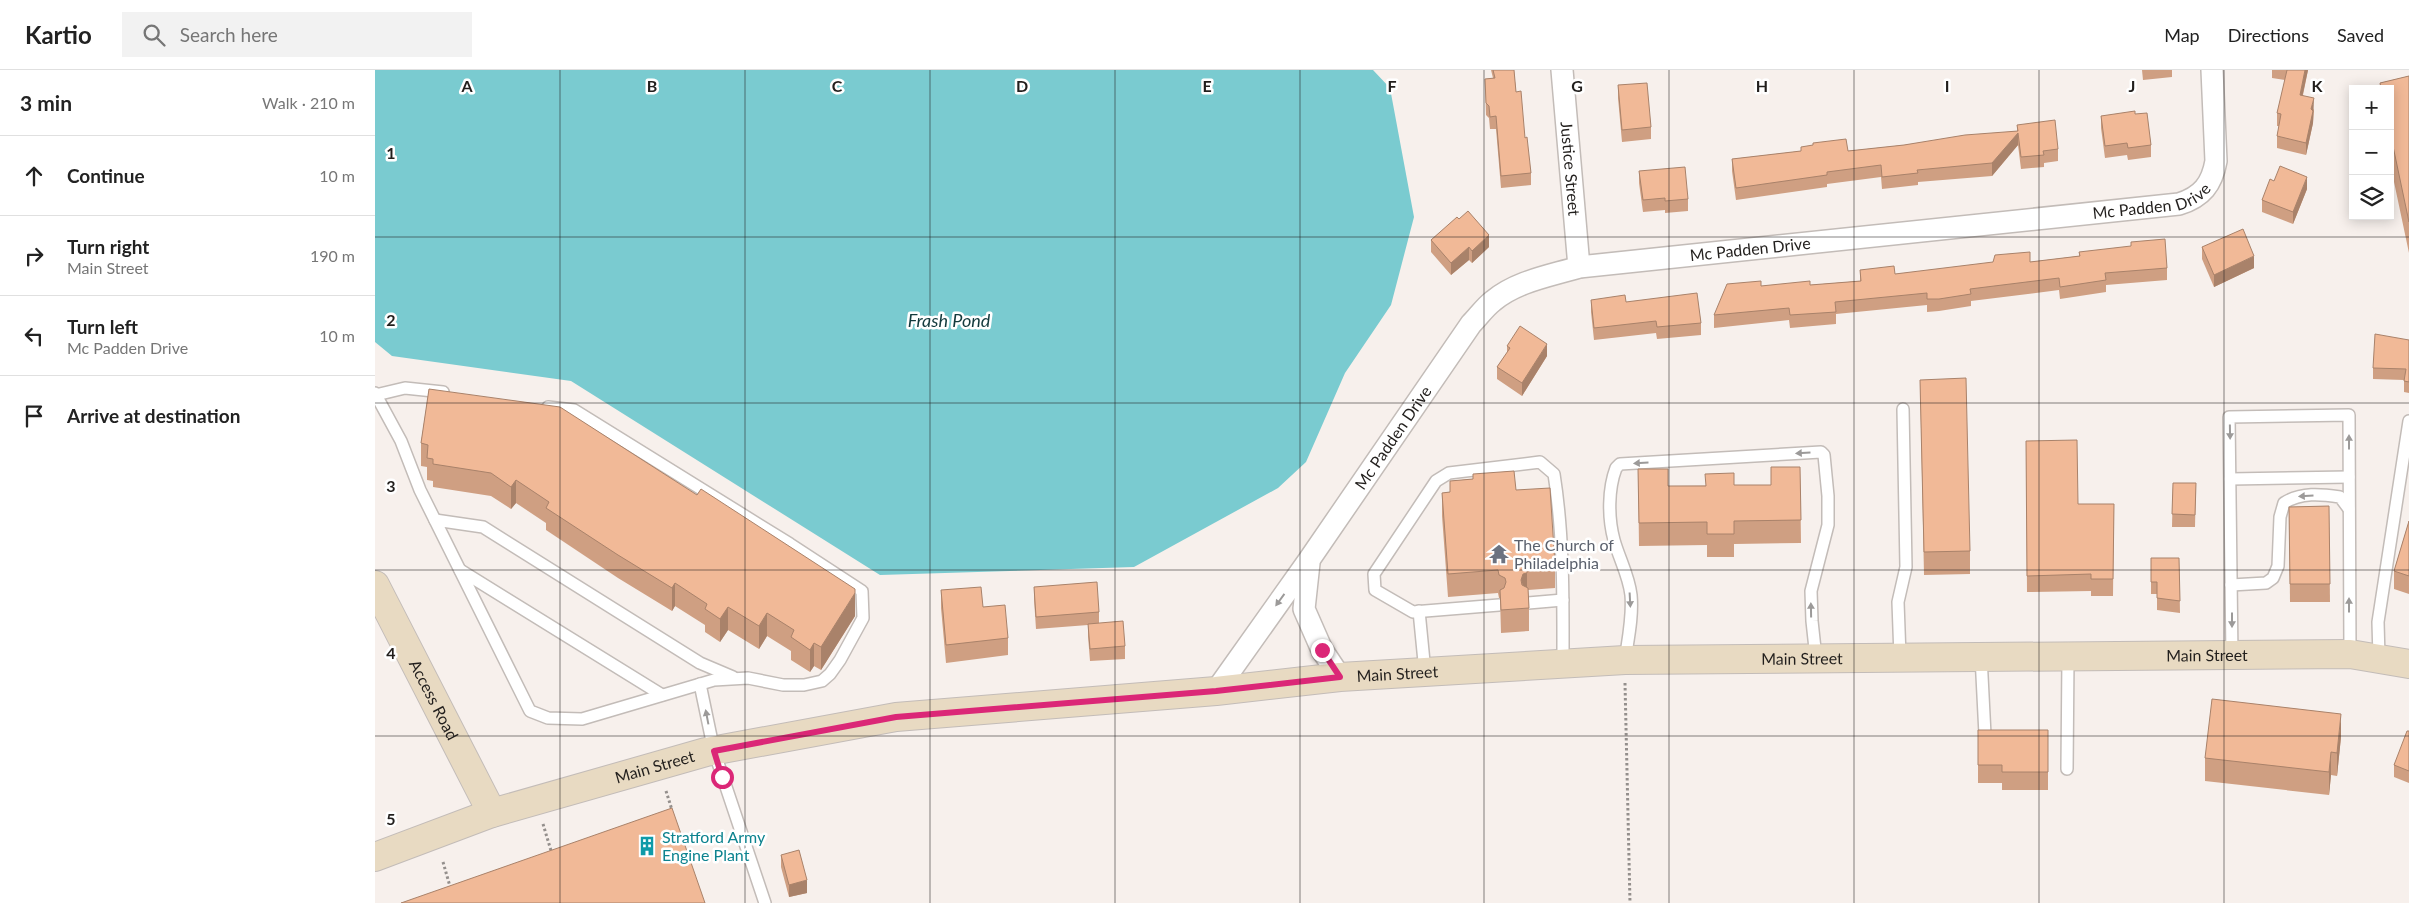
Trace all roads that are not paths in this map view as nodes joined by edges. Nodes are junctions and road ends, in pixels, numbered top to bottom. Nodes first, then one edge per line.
1 (1563, 70) edge
2 (2212, 70) edge
3 (1579, 267) junction
4 (451, 393) edge
5 (376, 394) edge
6 (536, 405) edge
7 (1903, 409) dead end
8 (2409, 421) edge
9 (2349, 476) junction
10 (2230, 479) junction
11 (2349, 509) junction
12 (435, 520) junction
13 (1309, 560) junction
14 (460, 570) junction
15 (375, 585) edge
16 (2231, 585) junction
17 (1563, 600) junction
18 (1527, 603) edge
19 (1499, 605) edge
20 (1419, 611) junction
21 (2350, 654) junction
22 (1981, 656) junction
23 (2232, 656) junction
24 (1900, 657) junction
25 (1817, 658) junction
26 (2068, 658) junction
27 (2379, 658) junction
28 (1625, 660) junction
29 (1563, 664) junction
30 (2409, 664) edge
31 (1425, 672) junction
32 (1340, 677) junction
33 (738, 678) junction
34 (701, 684) junction
35 (1216, 691) junction
36 (662, 695) junction
37 (1985, 735) edge
38 (714, 751) junction
39 (2067, 769) dead end
40 (492, 813) junction
41 (375, 858) edge
42 (765, 903) edge

1 - 3 street, Justice Street
2 - 3 street, Mc Padden Drive
3 - 13 street, Mc Padden Drive
4 - 5 lane
5 - 12 lane
6 - 33 lane
7 - 24 lane
8 - 27 lane
9 - 10 lane
9 -> 10 lane
9 - 11 lane
10 - 16 lane
11 -> 16 lane
21 -> 11 lane
12 - 14 lane
12 - 33 lane
13 - 32 street, Mc Padden Drive
13 -> 35 street, Mc Padden Drive
14 - 36 lane
14 - 36 lane
15 - 40 main road, Access Road
16 -> 23 lane
17 - 18 lane
17 - 20 lane
17 - 29 lane
19 - 20 lane
20 - 31 lane
21 - 23 main road, Main Street
21 - 27 main road, Main Street
22 - 24 main road, Main Street
22 - 26 main road, Main Street
22 - 37 lane
23 - 26 main road, Main Street
24 - 25 main road, Main Street
25 - 28 main road, Main Street
25 -> 28 lane
26 - 39 lane
27 - 30 main road, Main Street
28 - 29 main road, Main Street
29 - 31 main road, Main Street
31 - 32 main road, Main Street
32 - 35 main road, Main Street
33 - 34 lane
34 - 36 lane
38 -> 34 lane
35 - 38 main road, Main Street
38 - 40 main road, Main Street
38 - 42 lane
40 - 41 main road, Main Street

